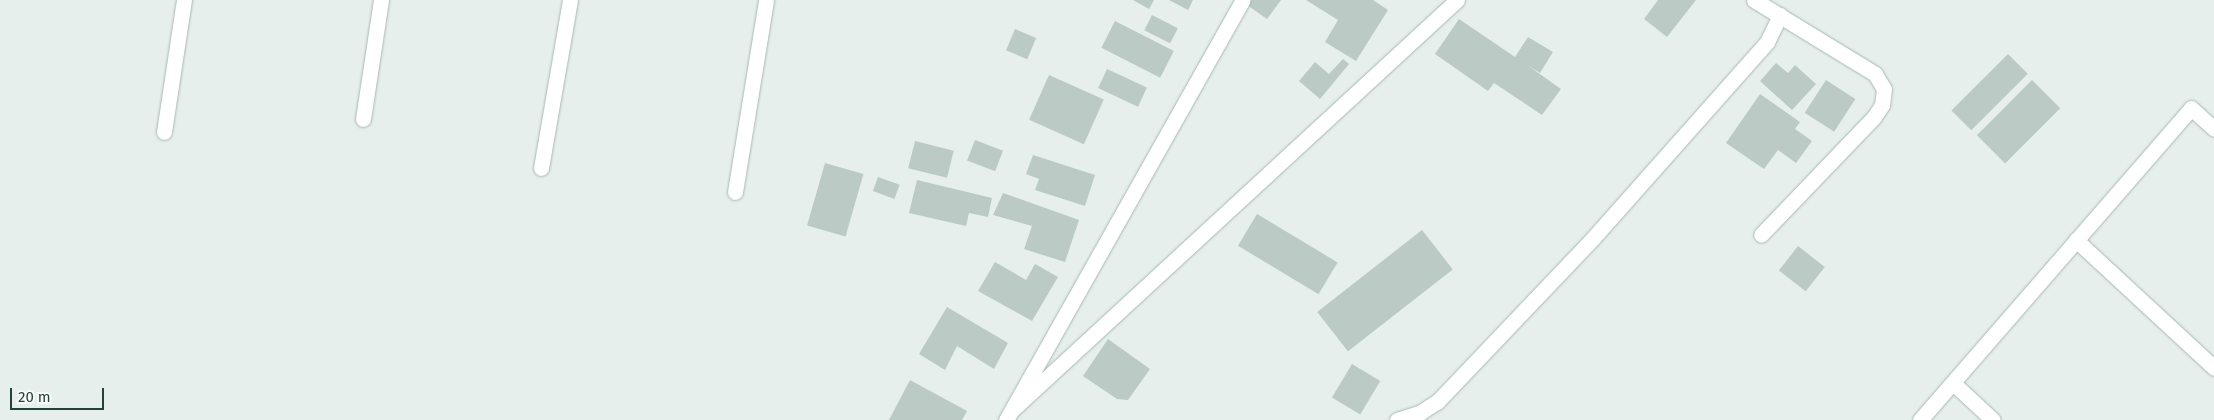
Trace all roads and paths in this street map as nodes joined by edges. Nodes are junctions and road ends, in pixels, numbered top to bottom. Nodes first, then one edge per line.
1 (184, 0) edge
2 (381, 0) edge
3 (570, 0) edge
4 (766, 0) edge
5 (1243, 0) edge
6 (1457, 0) edge
7 (1754, 0) edge
8 (1780, 16) junction
9 (363, 118) dead end
10 (2214, 129) edge
11 (164, 132) dead end
12 (541, 168) dead end
13 (735, 192) dead end
14 (1761, 236) dead end
15 (2076, 240) junction
16 (2214, 368) edge
17 (1953, 383) junction
18 (1009, 415) edge
19 (1397, 420) edge
20 (1920, 420) edge
21 (1993, 420) edge

1 - 11 street
2 - 9 street
3 - 12 street
4 - 13 street
5 - 18 street
6 - 18 street
7 - 8 street
8 - 14 street
8 - 19 street
10 - 15 street
15 - 16 street
15 - 17 street
17 - 20 street
17 - 21 street

